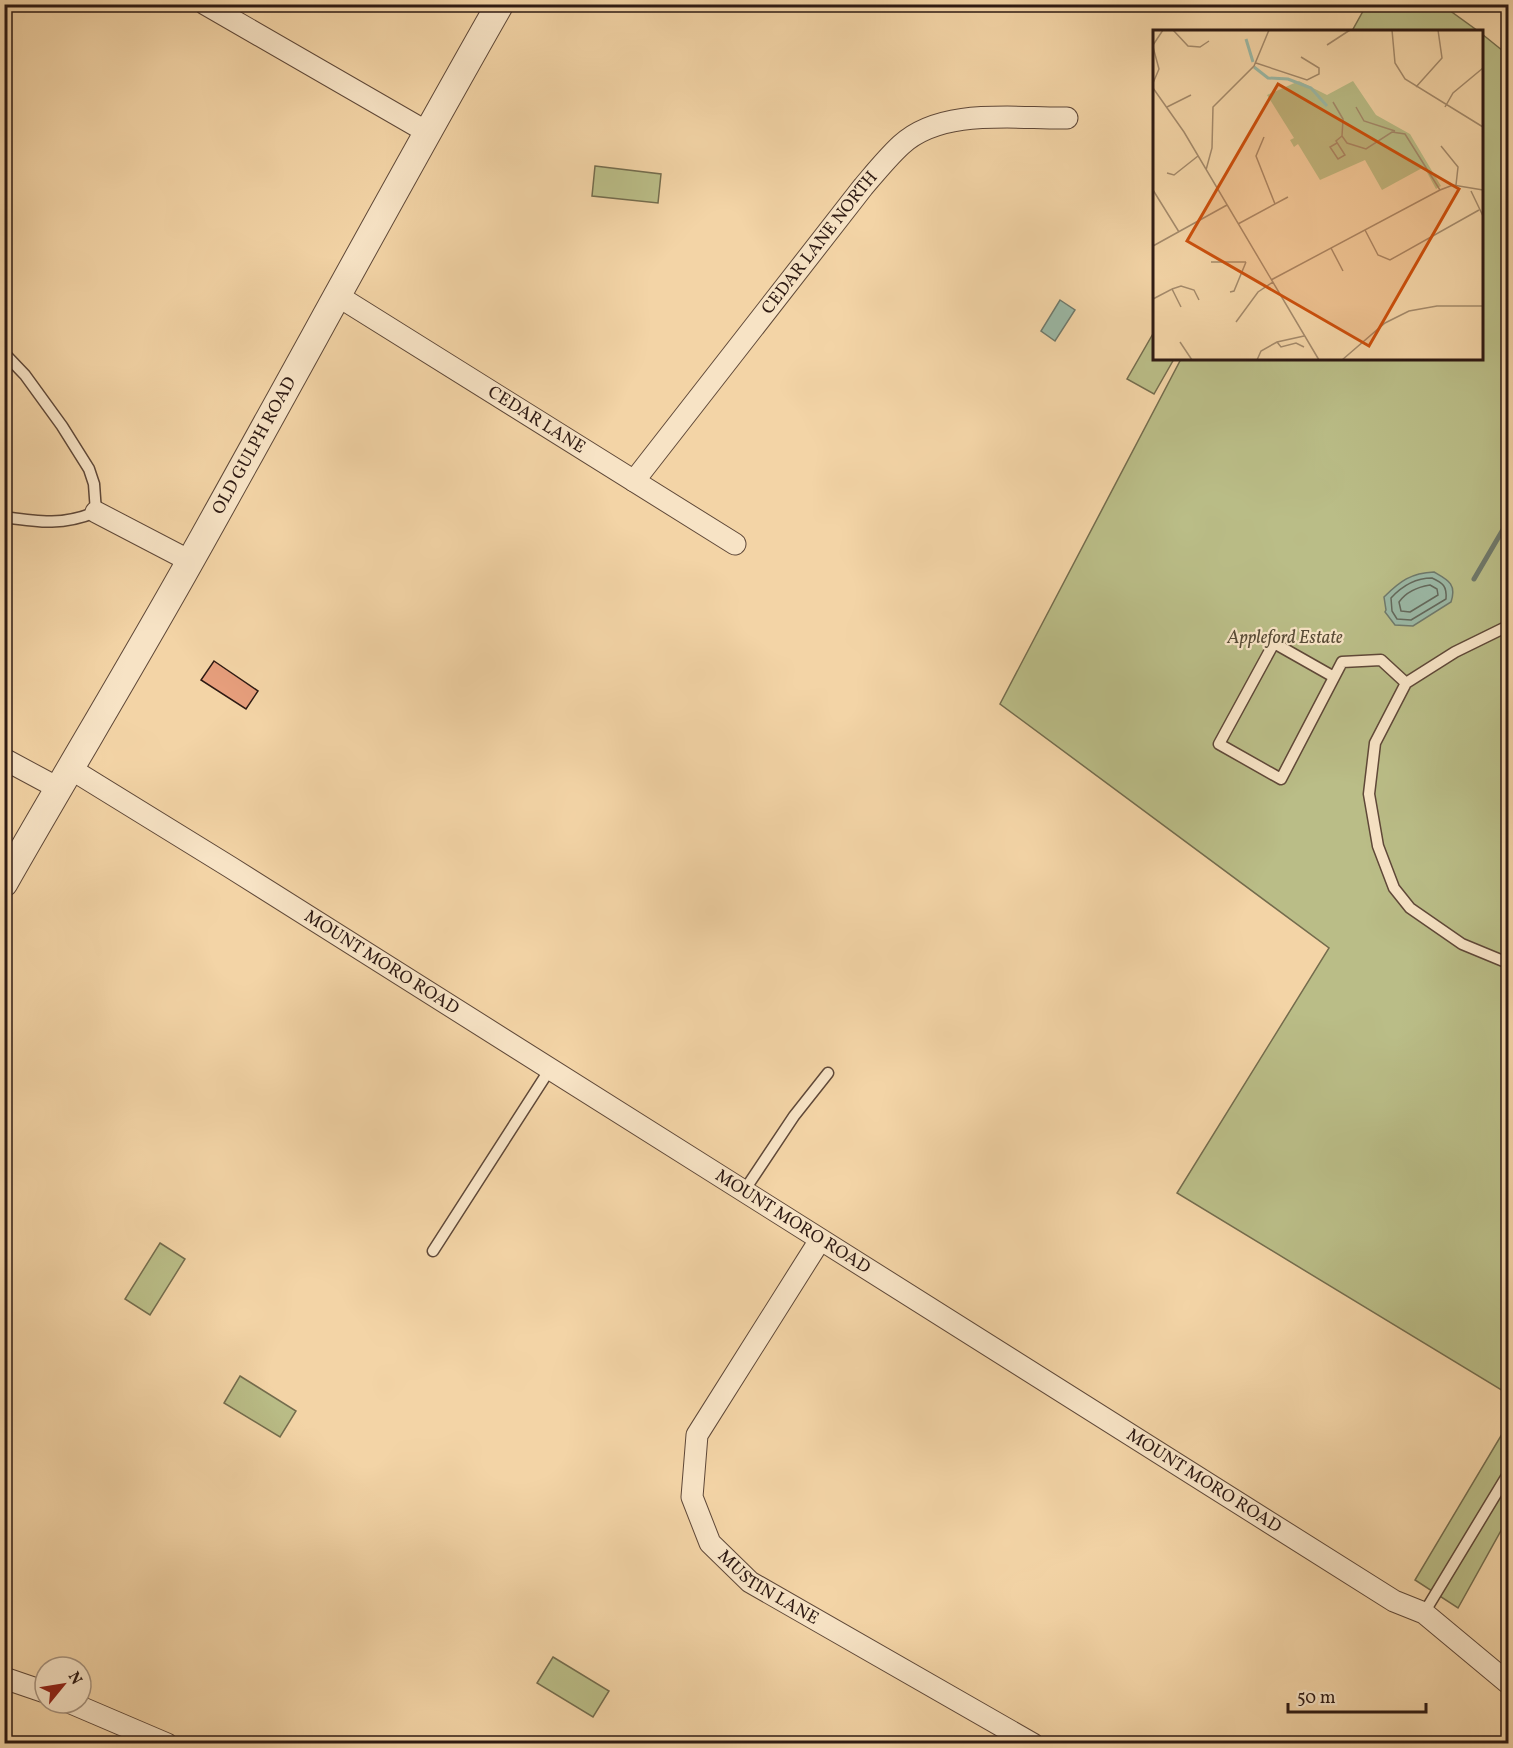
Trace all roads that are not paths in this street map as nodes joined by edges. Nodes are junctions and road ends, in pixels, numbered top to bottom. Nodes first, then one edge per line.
1 (205, 4) edge
2 (500, 4) edge
3 (1067, 118) dead end
4 (427, 132) junction
5 (338, 296) junction
6 (4, 353) edge
7 (634, 481) junction
8 (96, 512) junction
9 (4, 517) edge
10 (735, 544) dead end
11 (190, 561) junction
12 (1509, 626) edge
13 (1334, 677) junction
14 (1406, 683) junction
15 (4, 759) edge
16 (64, 778) junction
17 (4, 883) edge
18 (1509, 963) edge
19 (550, 1069) junction
20 (828, 1073) dead end
21 (744, 1191) junction
22 (820, 1240) junction
23 (433, 1251) dead end
24 (1509, 1474) edge
25 (1424, 1613) junction
26 (4, 1678) edge
27 (1509, 1683) edge
28 (33, 1688) edge
29 (93, 1712) edge
30 (167, 1743) edge
31 (1033, 1743) edge

1 - 4 street
2 - 4 street, OLD GULPH ROAD
3 - 7 street, CEDAR LANE NORTH
4 - 5 street, OLD GULPH ROAD
5 - 7 street, CEDAR LANE
5 - 11 street, OLD GULPH ROAD
6 - 8 lane
7 - 10 street, CEDAR LANE
8 - 9 lane
8 - 11 street
11 - 16 street, OLD GULPH ROAD
12 - 14 lane
13 - 13 lane
13 - 14 lane
14 - 18 lane
15 - 16 street, MOUNT MORO ROAD
16 - 17 street, OLD GULPH ROAD
16 - 19 street, MOUNT MORO ROAD
19 - 21 street, MOUNT MORO ROAD
19 - 23 lane
20 - 21 lane
21 - 22 street, MOUNT MORO ROAD
22 - 25 street, MOUNT MORO ROAD
22 - 31 street, MUSTIN LANE
24 - 25 lane
25 - 27 street, MOUNT MORO ROAD
26 - 28 street
29 - 30 street

